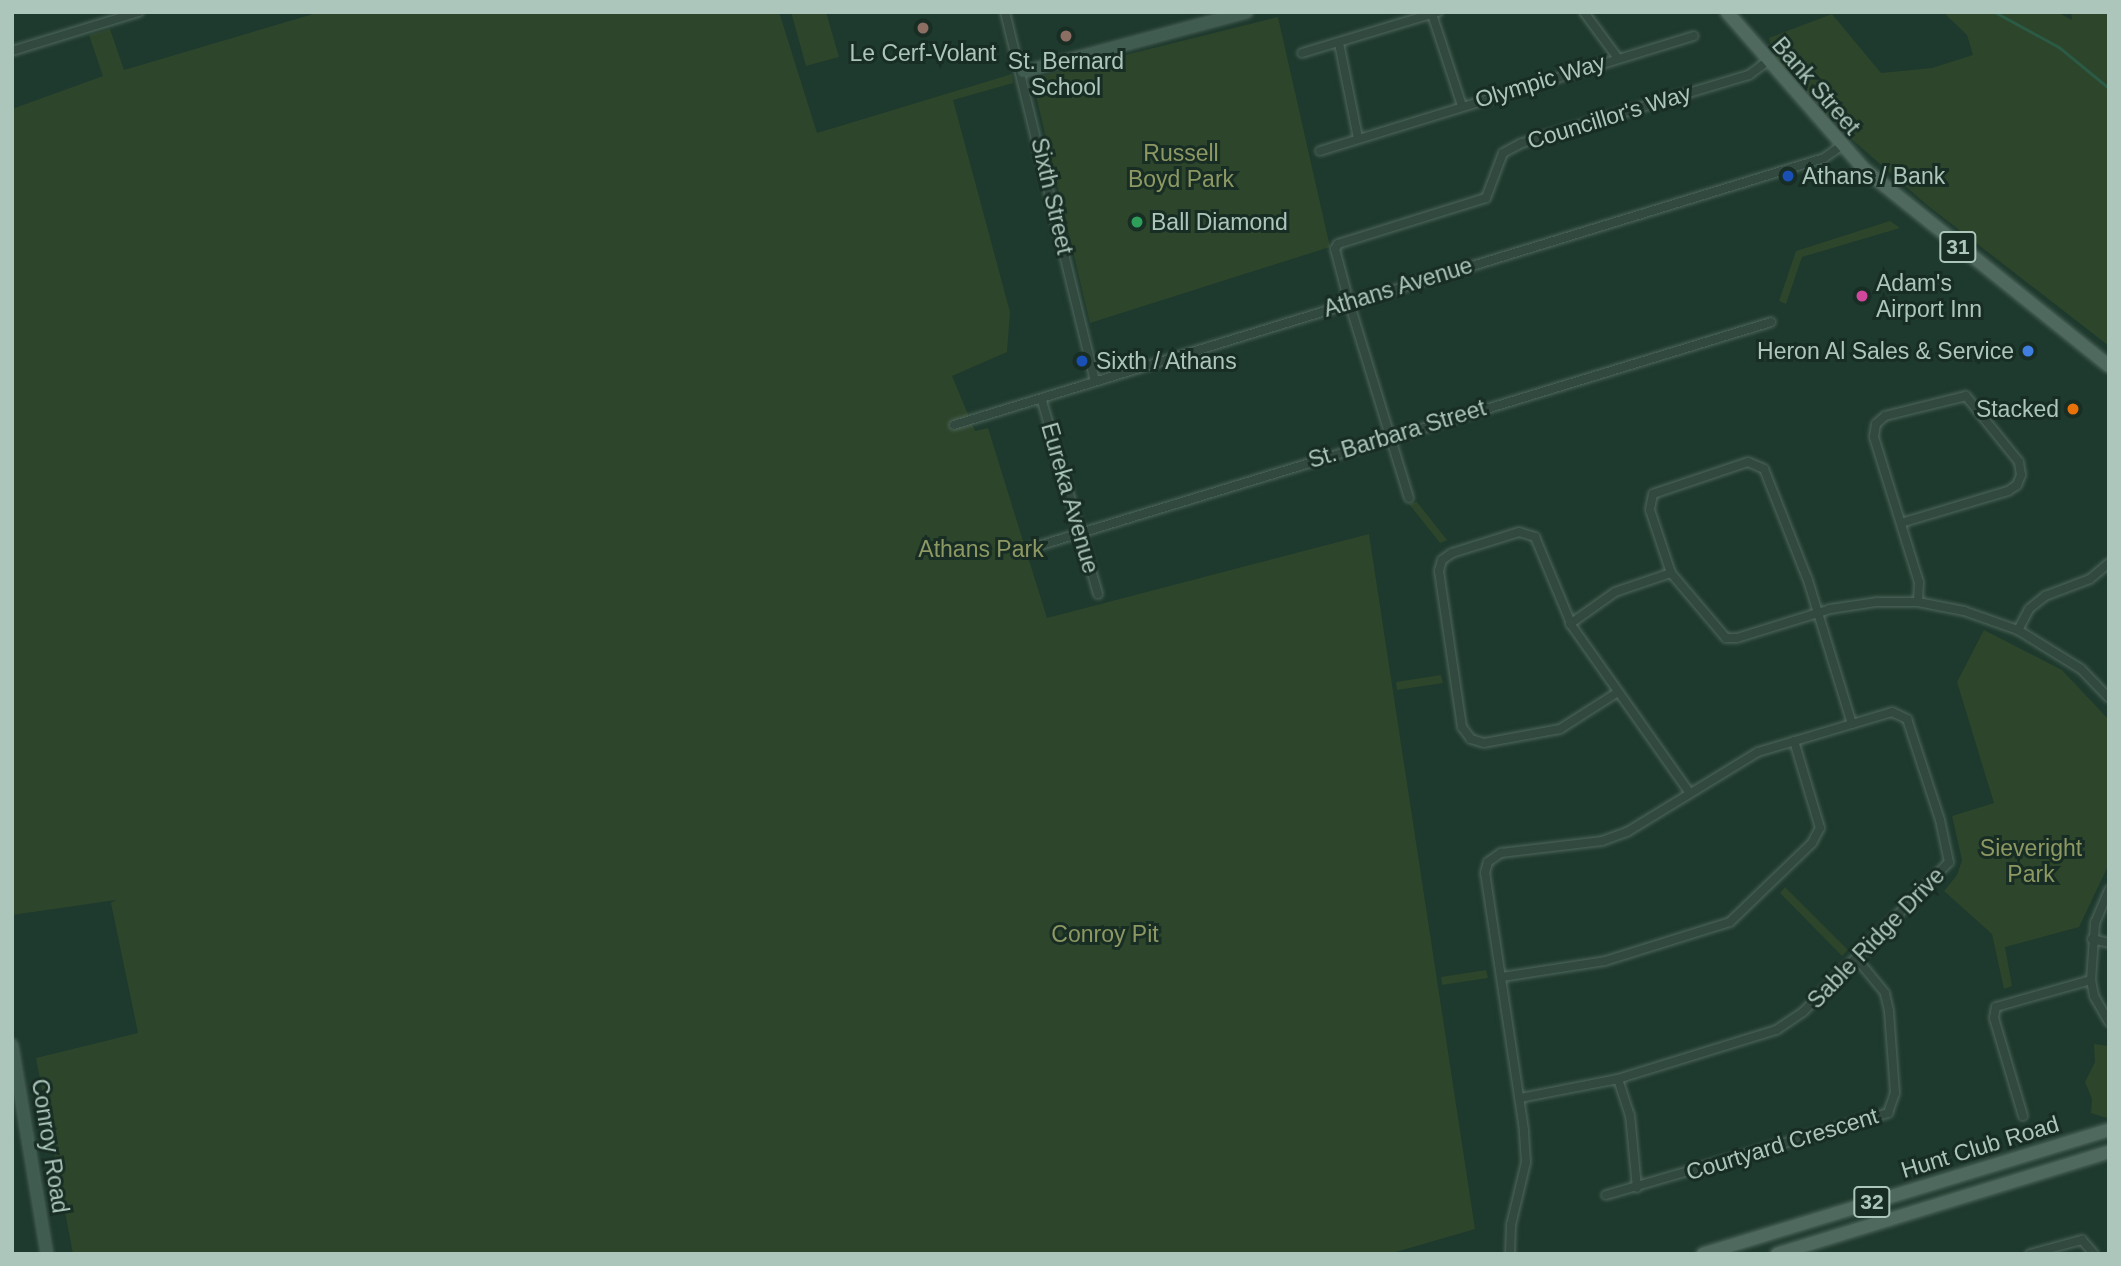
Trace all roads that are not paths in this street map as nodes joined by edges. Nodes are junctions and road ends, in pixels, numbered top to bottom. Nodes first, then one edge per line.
1 (139, 12) edge
2 (1005, 12) edge
3 (1247, 12) edge
4 (1584, 12) edge
5 (1727, 12) edge
6 (1433, 13) edge
7 (1694, 36) dead end
8 (1339, 43) junction
9 (12, 51) edge
10 (1302, 53) dead end
11 (1618, 57) junction
12 (1766, 62) junction
13 (1023, 72) junction
14 (1462, 106) junction
15 (1358, 138) junction
16 (1840, 147) junction
17 (1320, 151) dead end
18 (1349, 302) junction
19 (1771, 322) dead end
20 (2109, 366) edge
21 (1095, 380) junction
22 (1042, 401) junction
23 (954, 425) dead end
24 (1390, 436) junction
25 (1409, 498) dead end
26 (1901, 523) junction
27 (1080, 532) junction
28 (1025, 551) dead end
29 (2109, 563) edge
30 (1671, 573) junction
31 (1098, 594) dead end
32 (1918, 602) junction
33 (1818, 613) junction
34 (1570, 624) junction
35 (2018, 630) junction
36 (1618, 692) junction
37 (2109, 698) edge
38 (1852, 723) junction
39 (1794, 741) junction
40 (1690, 793) junction
41 (2109, 890) edge
42 (2092, 939) junction
43 (2109, 943) edge
44 (1857, 959) junction
45 (1502, 977) junction
46 (2091, 979) junction
47 (2108, 1021) edge
48 (12, 1045) edge
49 (1618, 1079) junction
50 (1520, 1098) junction
51 (2023, 1116) dead end
52 (2109, 1130) edge
53 (2109, 1152) edge
54 (1637, 1188) junction
55 (1606, 1195) dead end
56 (47, 1254) edge
57 (1510, 1254) edge
58 (1703, 1254) edge
59 (1777, 1254) edge
60 (2030, 1254) edge
61 (2094, 1254) edge

1 - 9 street
2 - 13 street, Sixth Street
3 - 13 street
4 - 11 street, Olympic Way
5 - 12 main road, Bank Street / 31
6 - 8 street, Olympic Way
6 - 14 street, Olympic Way
7 - 11 street, Olympic Way
8 - 10 street, Olympic Way
8 - 15 street
11 - 14 street, Olympic Way
12 - 16 main road, Bank Street / 31
12 - 18 street, Councillor's Way
13 - 21 street, Sixth Street
14 - 15 street, Olympic Way
15 - 17 street, Olympic Way
16 - 18 street, Athans Avenue
16 - 20 main road, Bank Street / 31
18 - 21 street, Athans Avenue
18 - 24 street
19 - 24 street, St. Barbara Street
21 - 22 street, Athans Avenue
22 - 23 street, Athans Avenue
22 - 27 street, Eureka Avenue
24 - 25 street
24 - 27 street, St. Barbara Street
26 - 26 street
26 - 32 street
27 - 28 street, St. Barbara Street
27 - 31 street, Eureka Avenue
29 - 35 street
30 - 33 street
30 - 33 street
30 - 34 street
32 - 33 street
32 - 35 street
33 - 38 street
34 - 36 street
34 - 36 street
35 - 37 street
36 - 40 street
38 - 39 street, Sable Ridge Drive
38 - 44 street, Sable Ridge Drive
39 - 40 street, Sable Ridge Drive
39 - 45 street
40 - 45 street, Sable Ridge Drive
41 - 42 street
42 - 43 street
42 - 46 street
44 - 49 street, Sable Ridge Drive
44 - 54 street, Courtyard Crescent
45 - 50 street, Sable Ridge Drive
46 - 47 street
46 - 51 street
48 - 56 street, Conroy Road
49 - 50 street, Sable Ridge Drive
49 - 54 street
50 - 57 street, Sable Ridge Drive
52 - 58 main road, Hunt Club Road / 32
53 - 59 main road, Hunt Club Road / 32
54 - 55 street, Courtyard Crescent
60 - 61 street

